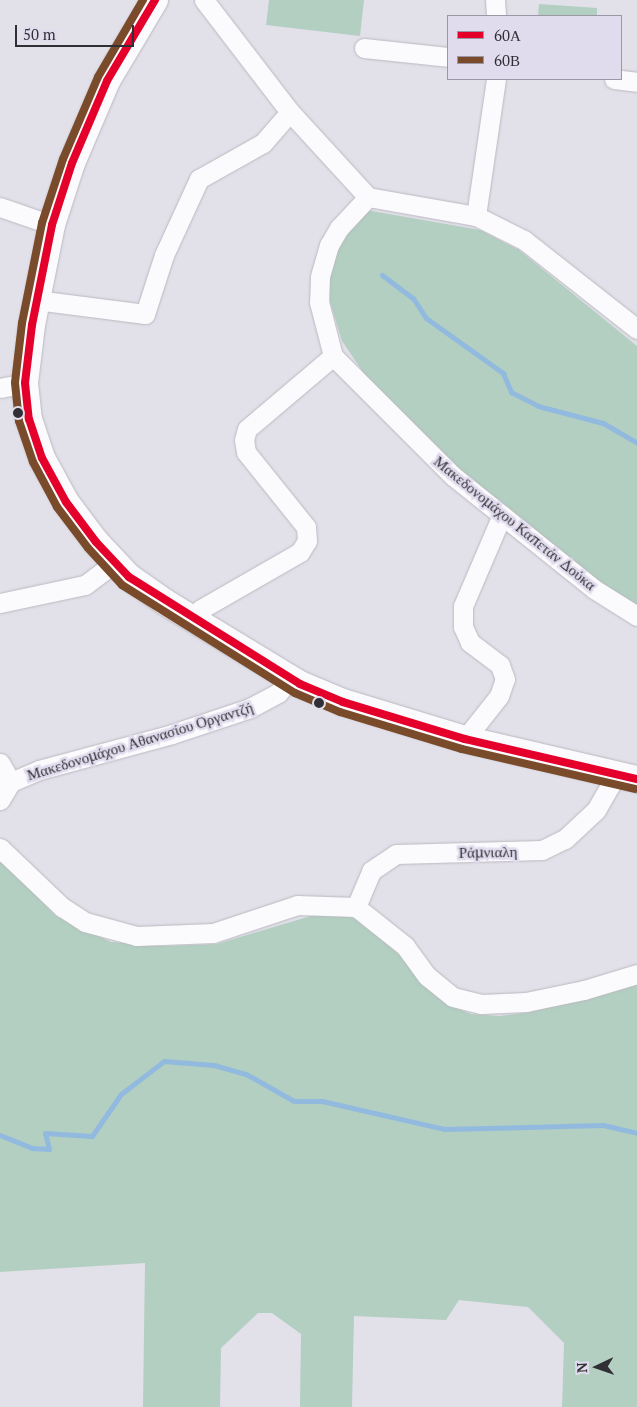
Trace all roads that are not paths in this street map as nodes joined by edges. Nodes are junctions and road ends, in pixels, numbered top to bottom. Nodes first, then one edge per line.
1 (155, 0) edge
2 (204, 0) edge
3 (495, 0) edge
4 (496, 15) edge
5 (364, 48) dead end
6 (447, 57) edge
7 (496, 80) edge
8 (622, 80) edge
9 (637, 82) edge
10 (290, 112) junction
11 (368, 197) junction
12 (0, 207) edge
13 (476, 216) junction
14 (52, 225) junction
15 (36, 300) junction
16 (637, 329) edge
17 (333, 356) junction
18 (12, 385) edge
19 (502, 515) junction
20 (114, 563) junction
21 (0, 603) edge
22 (637, 616) edge
23 (192, 619) junction
24 (291, 678) junction
25 (464, 739) junction
26 (0, 762) edge
27 (626, 778) edge
28 (11, 782) junction
29 (0, 800) edge
30 (0, 848) edge
31 (356, 907) junction
32 (637, 974) edge

1 - 14 street
2 - 10 street
3 - 4 street
5 - 6 street
7 - 13 street
8 - 9 street
10 - 11 street
10 - 15 street
11 - 13 street
11 - 17 street, Μακεδονομάχου Καπετάν Δούκα
12 - 14 street
13 - 16 street
14 - 15 street
15 - 18 street
17 - 19 street, Μακεδονομάχου Καπετάν Δούκα
17 - 23 street
18 - 20 street
19 - 22 street, Μακεδονομάχου Καπετάν Δούκα
19 - 25 street
20 - 21 street
20 - 23 street
23 - 24 street
24 - 25 street
24 - 28 street, Μακεδονομάχου Αθανασίου Οργαντζή
25 - 27 street
26 - 28 street, Μακεδονομάχου Αθανασίου Οργαντζή
27 - 31 street, Ράμνιαλη
28 - 29 street, Μακεδονομάχου Αθανασίου Οργαντζή
30 - 31 street
31 - 32 street

